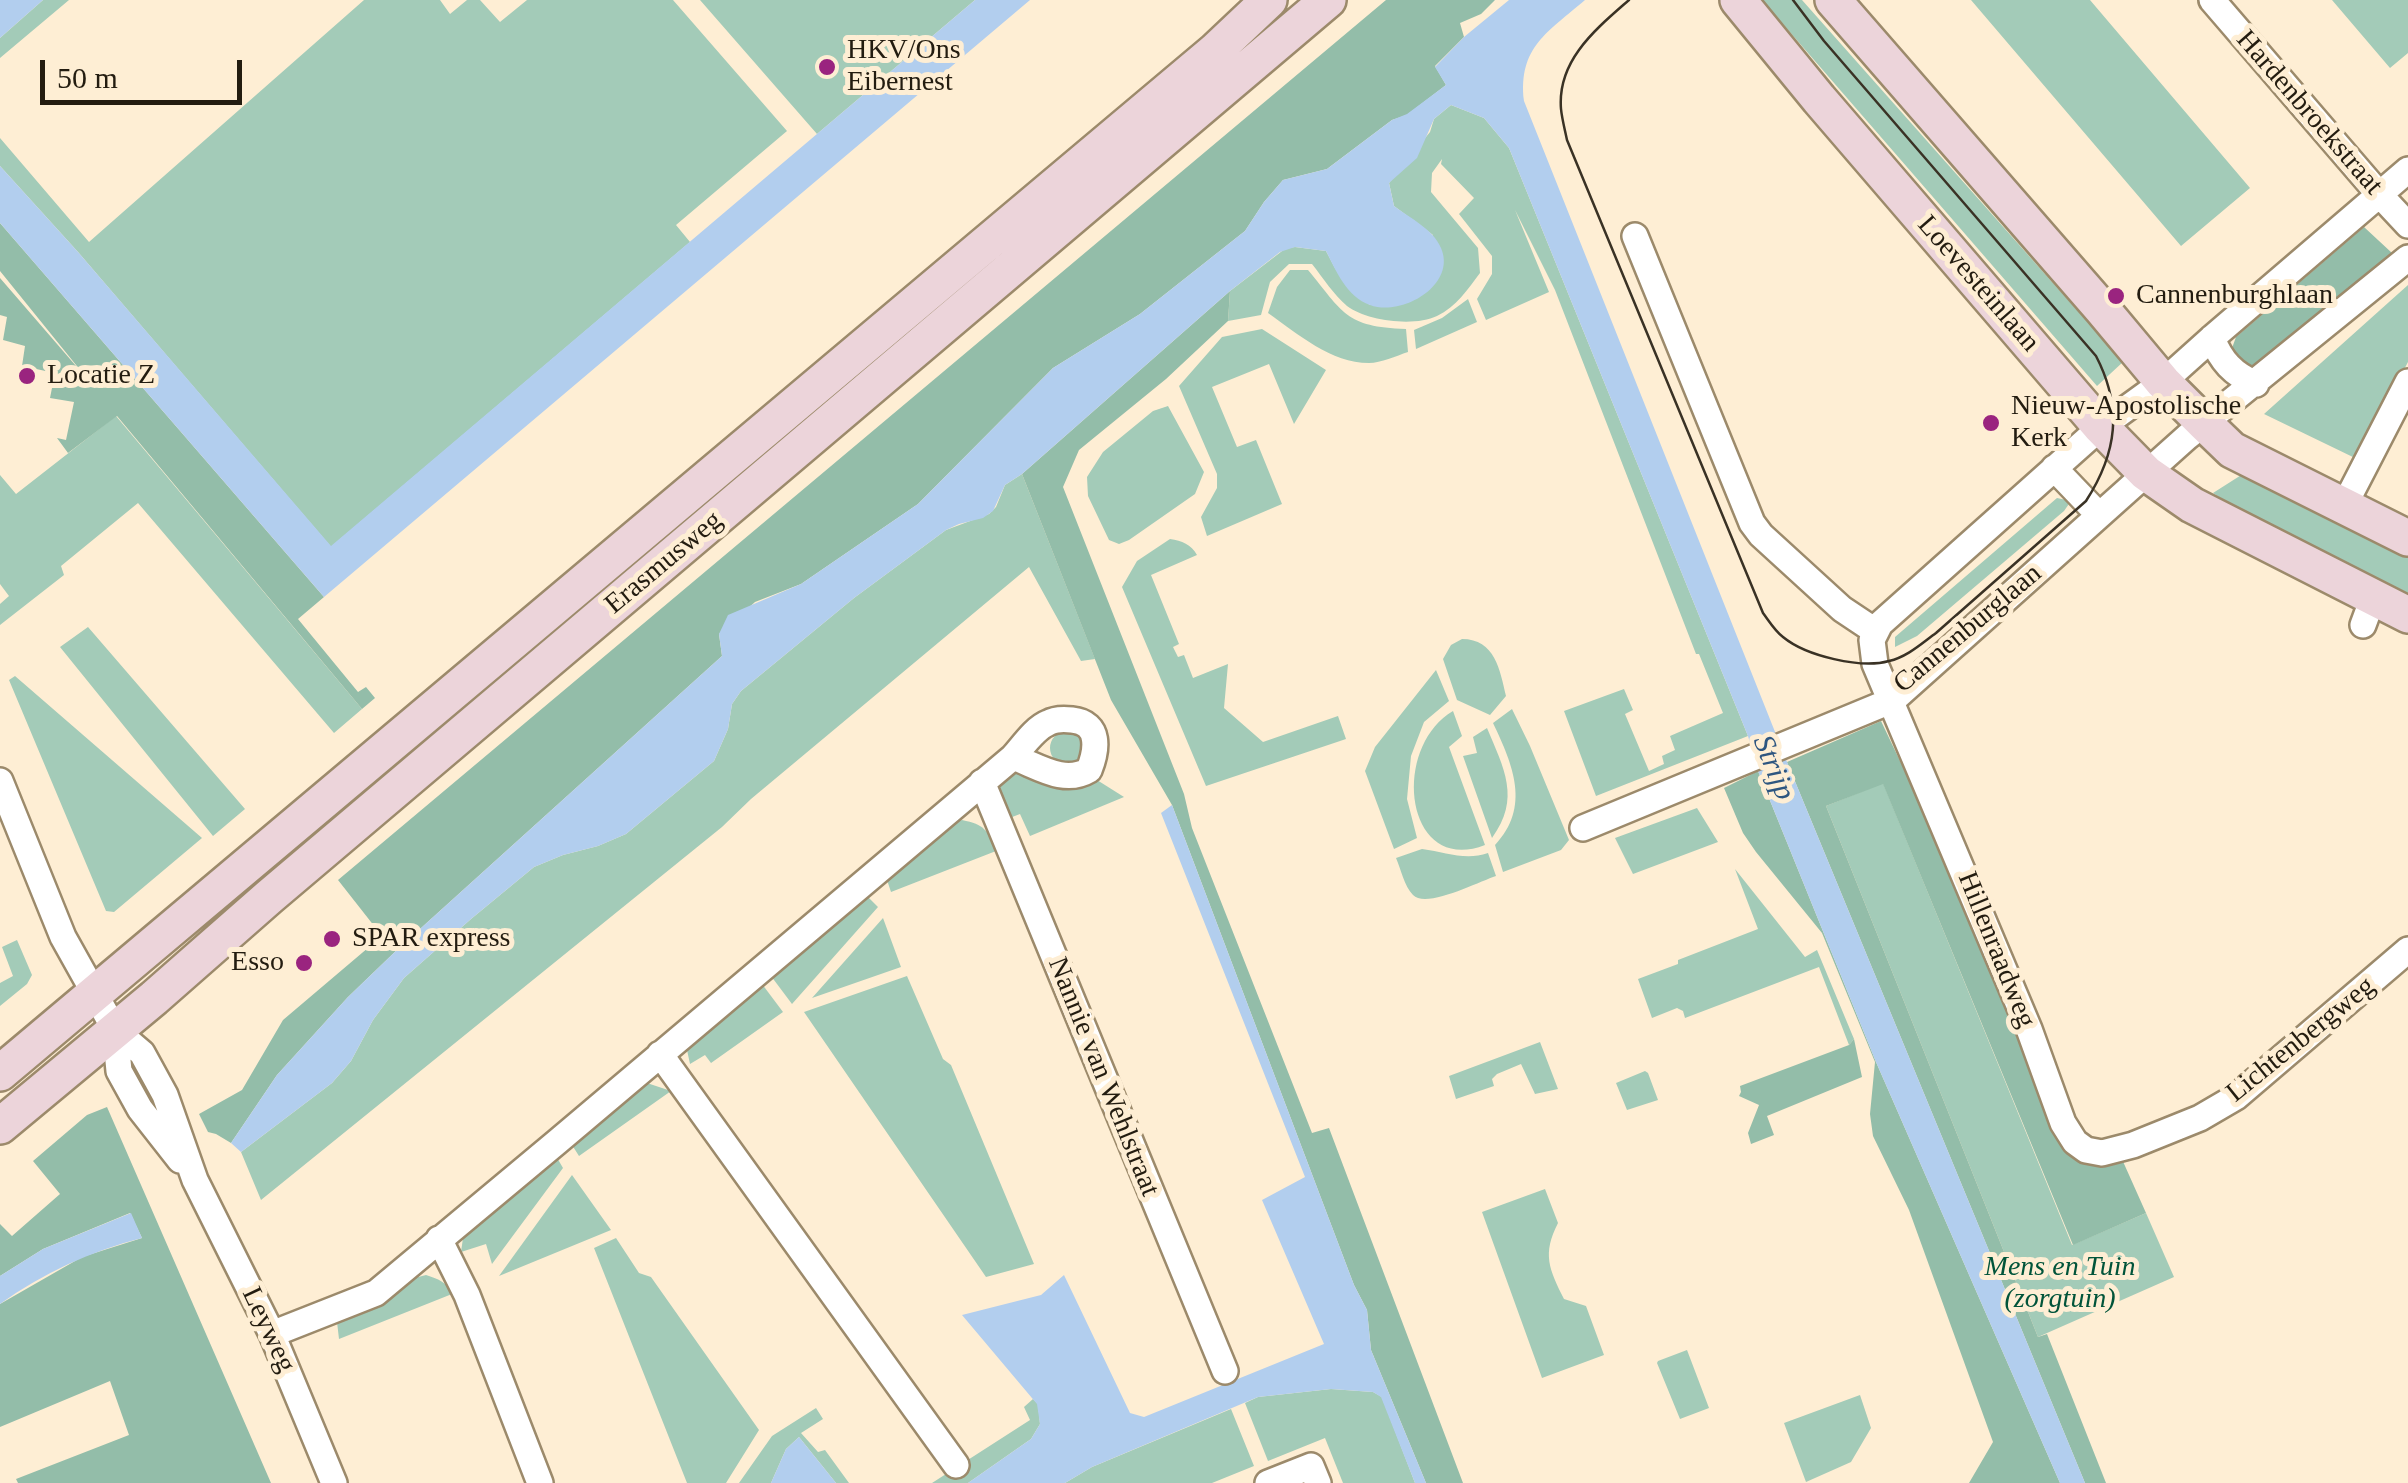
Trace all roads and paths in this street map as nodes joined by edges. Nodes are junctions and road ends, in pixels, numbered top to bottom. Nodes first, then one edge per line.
1 (1268, 0) edge
2 (1328, 0) edge
3 (1738, 0) edge
4 (1832, 0) edge
5 (2212, 0) edge
6 (2408, 170) edge
7 (2379, 194) junction
8 (2408, 225) edge
9 (1634, 236) dead end
10 (2408, 258) edge
11 (2212, 338) junction
12 (2163, 382) junction
13 (2408, 382) edge
14 (2256, 384) junction
15 (2204, 423) junction
16 (2100, 427) junction
17 (2054, 468) junction
18 (2146, 473) junction
19 (2344, 506) junction
20 (2099, 516) junction
21 (2408, 538) edge
22 (2408, 615) edge
23 (1876, 631) junction
24 (1892, 700) junction
25 (1013, 757) dead end
26 (0, 781) edge
27 (982, 782) junction
28 (1583, 828) dead end
29 (2408, 950) edge
30 (94, 994) junction
31 (115, 1030) junction
32 (660, 1054) junction
33 (0, 1073) edge
34 (0, 1126) edge
35 (2133, 1145) joint
36 (439, 1239) junction
37 (272, 1334) junction
38 (1225, 1371) dead end
39 (956, 1465) dead end
40 (334, 1483) edge
41 (540, 1483) edge
42 (1268, 1483) edge
43 (1318, 1483) edge

1 - 30 main road, Erasmusweg
2 - 31 main road, Erasmusweg
3 - 16 main road, Loevesteinlaan
4 - 12 main road
5 - 7 street, Hardenbroekstraat
6 - 7 street, Cannenburglaan
7 - 8 street, Hardenbroekstraat
7 - 11 street, Cannenburglaan
9 - 23 street
10 - 14 street, Cannenburglaan
11 - 12 street, Cannenburglaan
11 - 14 street
12 - 15 main road
12 - 16 street, Cannenburglaan
13 - 19 street
14 - 15 street, Cannenburglaan
15 - 18 street, Cannenburglaan
15 - 19 main road
16 - 17 street, Cannenburglaan
16 - 18 main road, Loevesteinlaan
17 - 20 street
17 - 23 street, Cannenburglaan
18 - 20 street, Cannenburglaan
18 - 22 main road, Loevesteinlaan
19 - 21 main road
20 - 24 street, Cannenburglaan
23 - 24 street, Cannenburglaan
24 - 28 street
24 - 35 street, Hillenraadweg
25 - 27 street
26 - 30 street, Leyweg
27 - 32 street
27 - 38 street, Nannie van Wehlstraat
29 - 35 street, Lichtenbergweg
30 - 31 street, Leyweg
30 - 33 main road, Erasmusweg
31 - 34 main road, Erasmusweg
31 - 37 street, Leyweg
32 - 36 street
32 - 39 street
36 - 37 street
36 - 41 street
37 - 40 street, Leyweg
42 - 43 street

